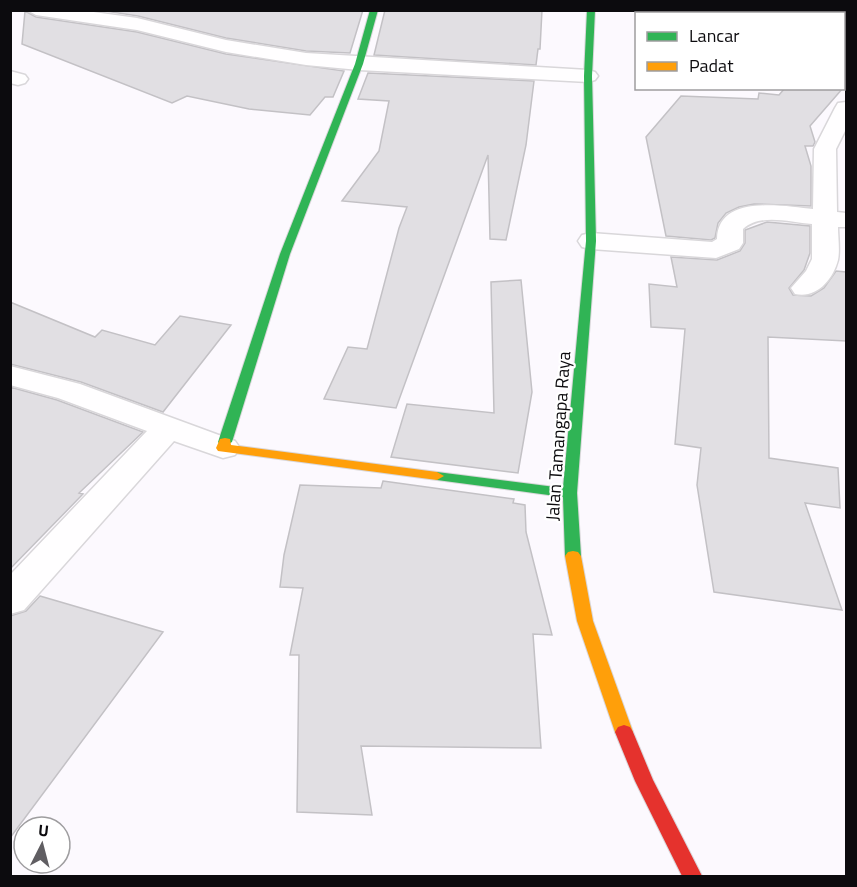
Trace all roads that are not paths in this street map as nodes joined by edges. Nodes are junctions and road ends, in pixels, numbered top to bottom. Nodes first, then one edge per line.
1 (36, 10) edge
2 (374, 10) edge
3 (591, 10) edge
4 (358, 64) junction
5 (588, 76) junction
6 (846, 108) edge
7 (836, 220) edge
8 (591, 241) junction
9 (805, 288) dead end
10 (10, 375) edge
11 (168, 428) junction
12 (223, 448) junction
13 (570, 493) junction
14 (10, 600) edge
15 (692, 876) edge

1 - 4 street
2 - 4 main road
3 - 5 main road, Jalan Tamangapa Raya
4 - 5 street
4 - 12 main road
5 - 8 main road, Jalan Tamangapa Raya
6 - 7 street
7 - 8 street
7 - 9 street
8 - 13 main road, Jalan Tamangapa Raya
10 - 11 street
11 - 12 street
11 - 14 street
12 - 13 main road
13 - 15 main road, Jalan Tamangapa Raya

